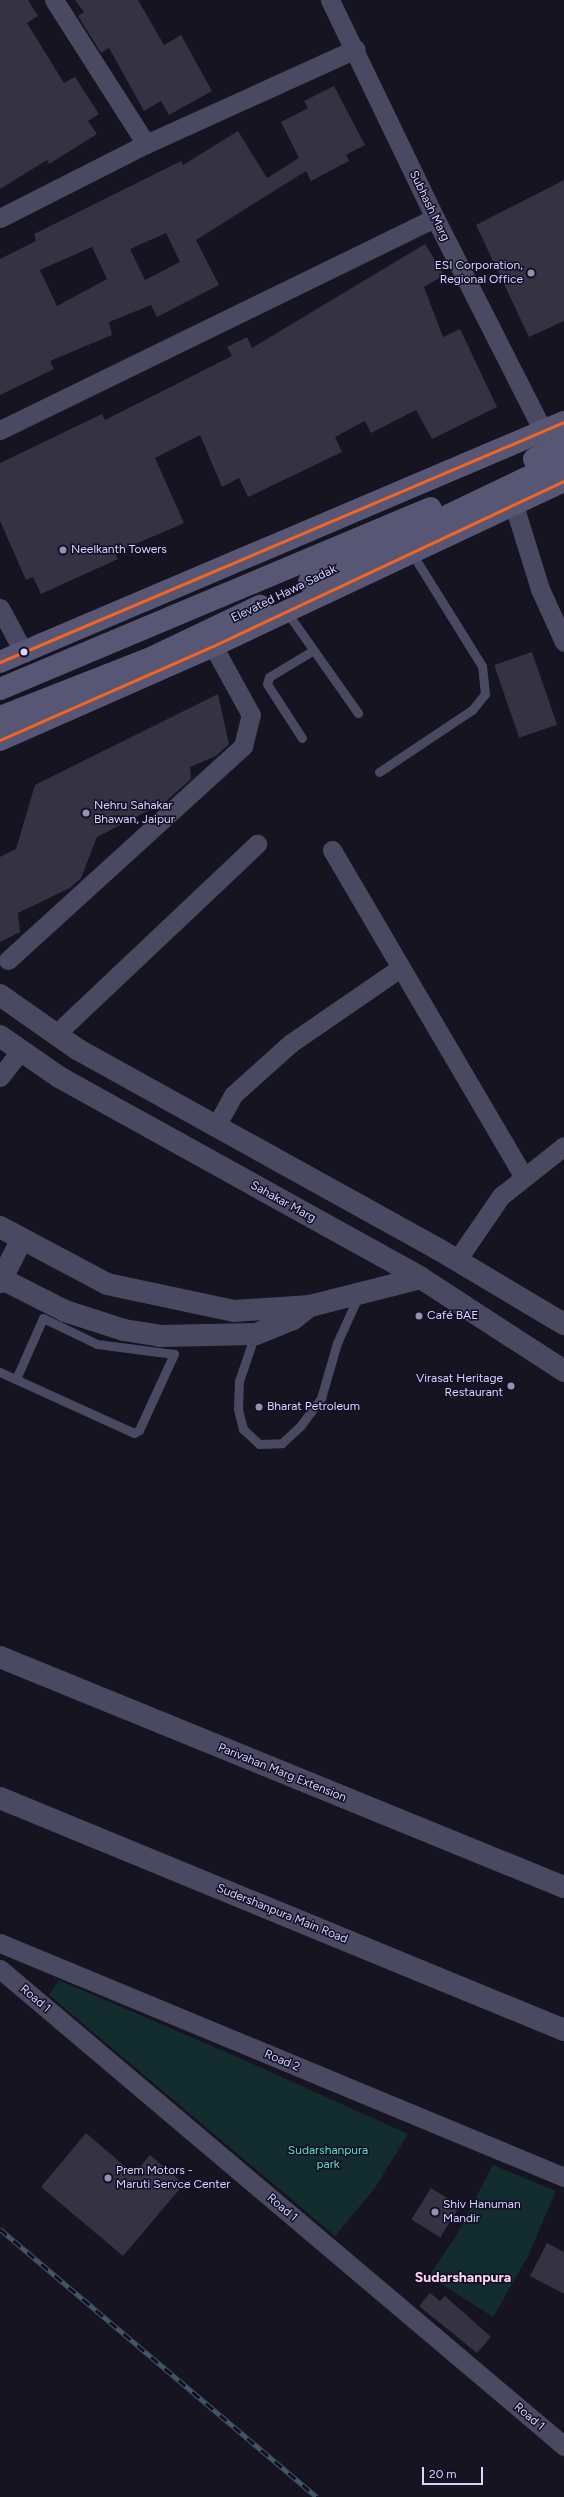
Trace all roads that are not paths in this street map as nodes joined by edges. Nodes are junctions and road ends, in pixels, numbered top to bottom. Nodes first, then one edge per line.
1 (54, 0) edge
2 (330, 0) edge
3 (355, 49) junction
4 (146, 144) junction
5 (0, 218) edge
6 (435, 218) junction
7 (564, 422) edge
8 (0, 430) edge
9 (543, 431) junction
10 (564, 444) edge
11 (564, 460) edge
12 (564, 481) edge
13 (514, 505) junction
14 (411, 552) junction
15 (0, 608) edge
16 (285, 610) junction
17 (564, 642) edge
18 (213, 646) junction
19 (314, 650) junction
20 (24, 653) junction
21 (0, 662) edge
22 (0, 689) edge
23 (358, 713) dead end
24 (0, 717) edge
25 (302, 738) dead end
26 (0, 740) edge
27 (379, 772) dead end
28 (256, 844) dead end
29 (332, 850) dead end
30 (8, 960) dead end
31 (400, 968) junction
32 (0, 995) edge
33 (56, 1034) junction
34 (0, 1036) edge
35 (20, 1050) junction
36 (0, 1076) edge
37 (216, 1126) junction
38 (564, 1146) edge
39 (524, 1177) junction
40 (0, 1227) edge
41 (22, 1239) junction
42 (457, 1260) junction
43 (421, 1278) junction
44 (1, 1280) edge
45 (360, 1293) junction
46 (310, 1306) junction
47 (564, 1324) edge
48 (256, 1334) junction
49 (564, 1371) edge
50 (0, 1372) edge
51 (16, 1379) junction
52 (0, 1658) edge
53 (0, 1798) edge
54 (564, 1887) edge
55 (0, 1943) edge
56 (0, 1970) edge
57 (564, 2030) edge
58 (564, 2177) edge
59 (564, 2446) edge

1 - 4 street
2 - 3 street, Subhash Marg
3 - 4 street
3 - 6 street, Subhash Marg
4 - 5 street
6 - 8 street
6 - 9 street, Subhash Marg
7 - 9 main road
9 - 20 main road
10 - 22 main road, Elevated Hawa Sadak
11 - 24 main road, Elevated Hawa Sadak
12 - 13 main road
13 - 14 main road
13 - 17 street
14 - 16 main road
14 - 27 lane
15 - 20 street
16 - 18 main road
16 - 19 lane
18 - 26 main road
18 - 30 street
19 - 23 lane
19 - 25 lane
20 - 21 main road
28 - 33 street
29 - 31 street
31 - 37 street
31 - 39 street
32 - 33 street
33 - 37 street
34 - 35 street, Sahakar Marg
35 - 36 street
35 - 43 street, Sahakar Marg
37 - 42 street
38 - 39 street
39 - 42 street
40 - 41 street
41 - 44 street
41 - 46 street
42 - 47 street
43 - 45 street
43 - 49 street, Sahakar Marg
44 - 48 street
45 - 46 street
45 - 48 lane
46 - 48 street
50 - 51 lane
51 - 51 lane
52 - 54 street, Parivahan Marg Extension
53 - 57 street, Sudershanpura Main Road
55 - 58 street, Road 2
56 - 59 street, Road 1

